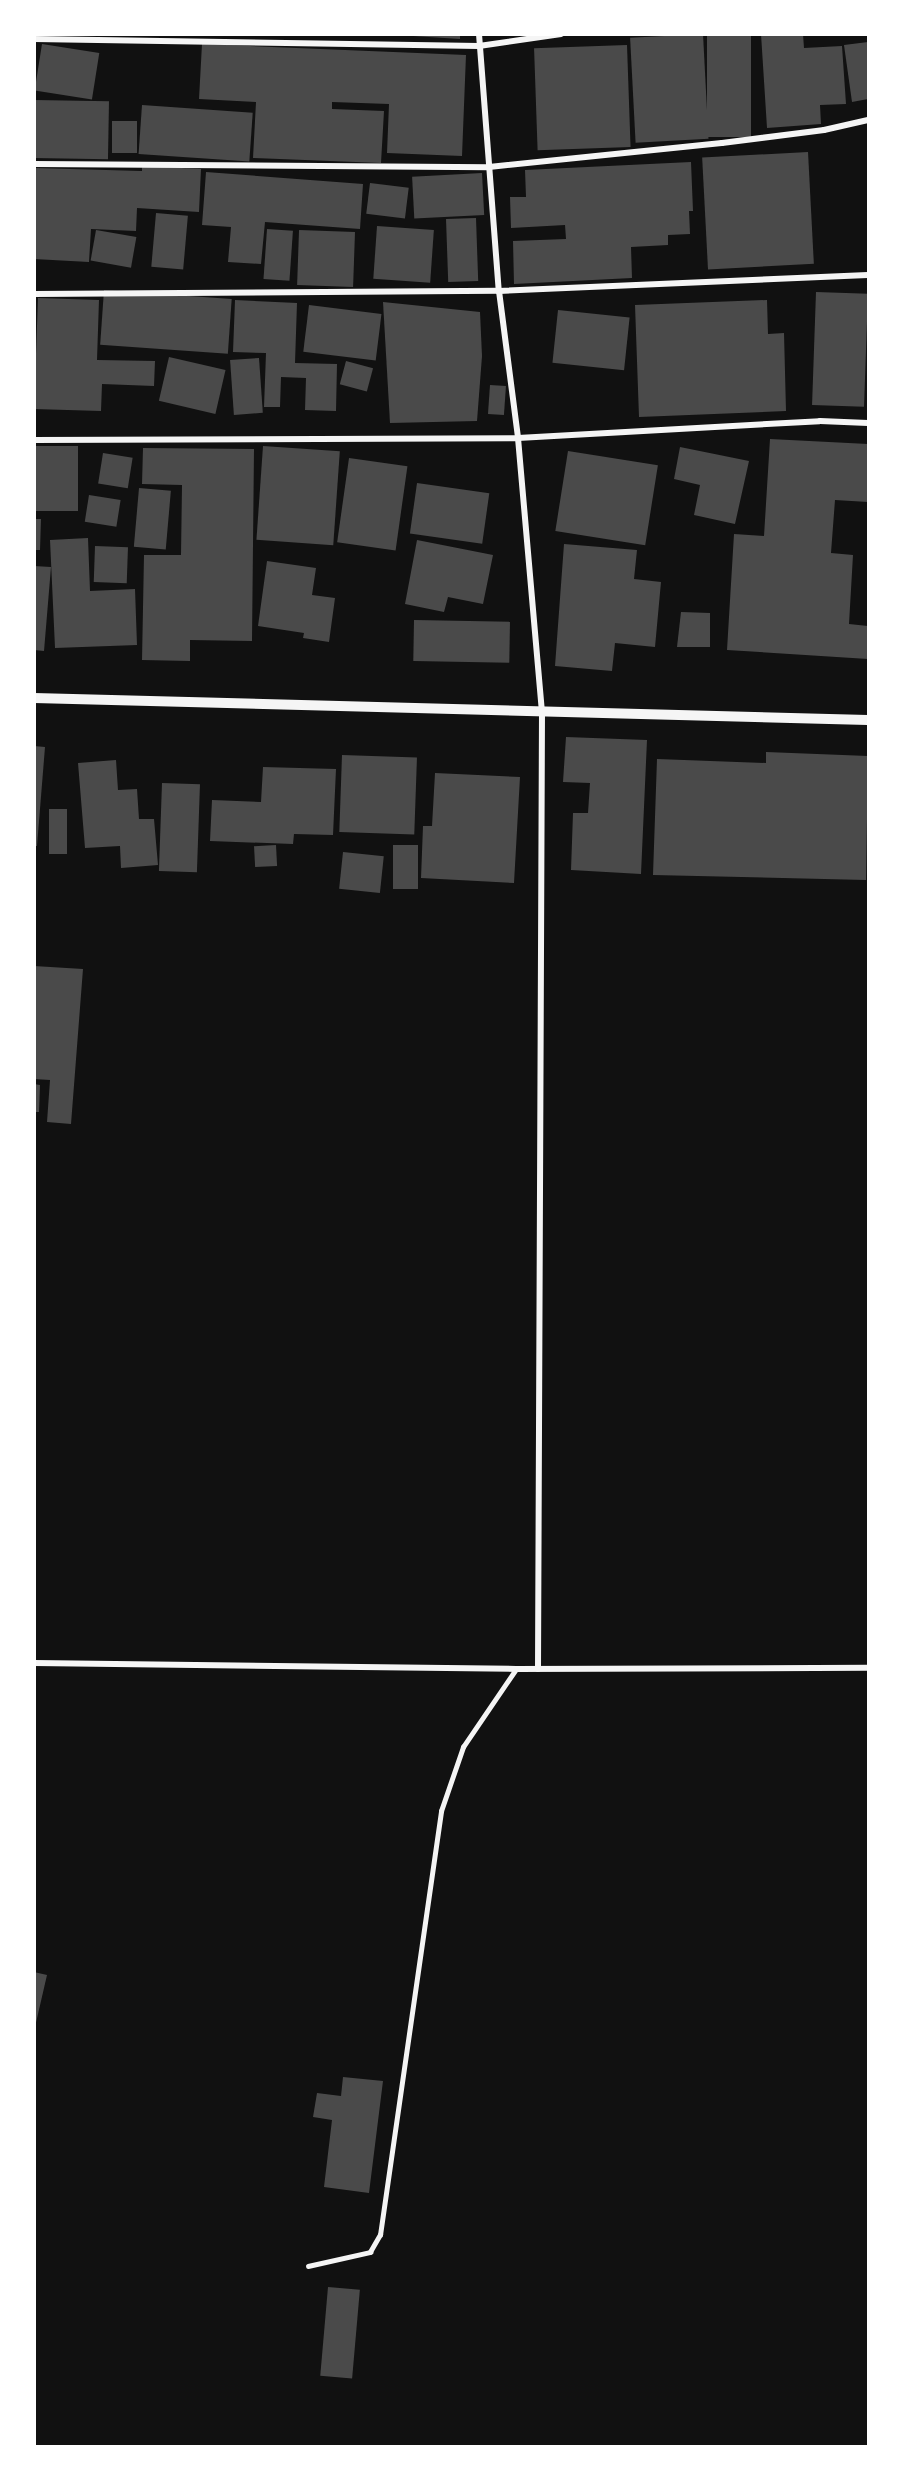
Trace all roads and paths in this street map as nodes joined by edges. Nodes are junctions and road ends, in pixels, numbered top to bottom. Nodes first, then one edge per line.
1 (478, 34) edge
2 (561, 34) edge
3 (34, 39) edge
4 (479, 46) junction
5 (868, 120) edge
6 (34, 165) edge
7 (489, 167) junction
8 (868, 275) edge
9 (499, 291) junction
10 (34, 294) edge
11 (868, 423) edge
12 (518, 438) junction
13 (34, 440) edge
14 (34, 698) edge
15 (542, 713) junction
16 (868, 720) edge
17 (34, 1663) edge
18 (868, 1668) edge
19 (516, 1669) junction
20 (538, 1669) junction
21 (308, 2266) dead end

1 - 4 street
2 - 4 street
3 - 4 street
4 - 7 street
5 - 7 street
6 - 7 street
7 - 9 street
8 - 9 street
9 - 10 street
9 - 12 street
11 - 12 street
12 - 13 street
12 - 15 street
14 - 15 street
15 - 16 street
15 - 20 street
17 - 19 street
18 - 20 street
19 - 20 street
19 - 21 lane

